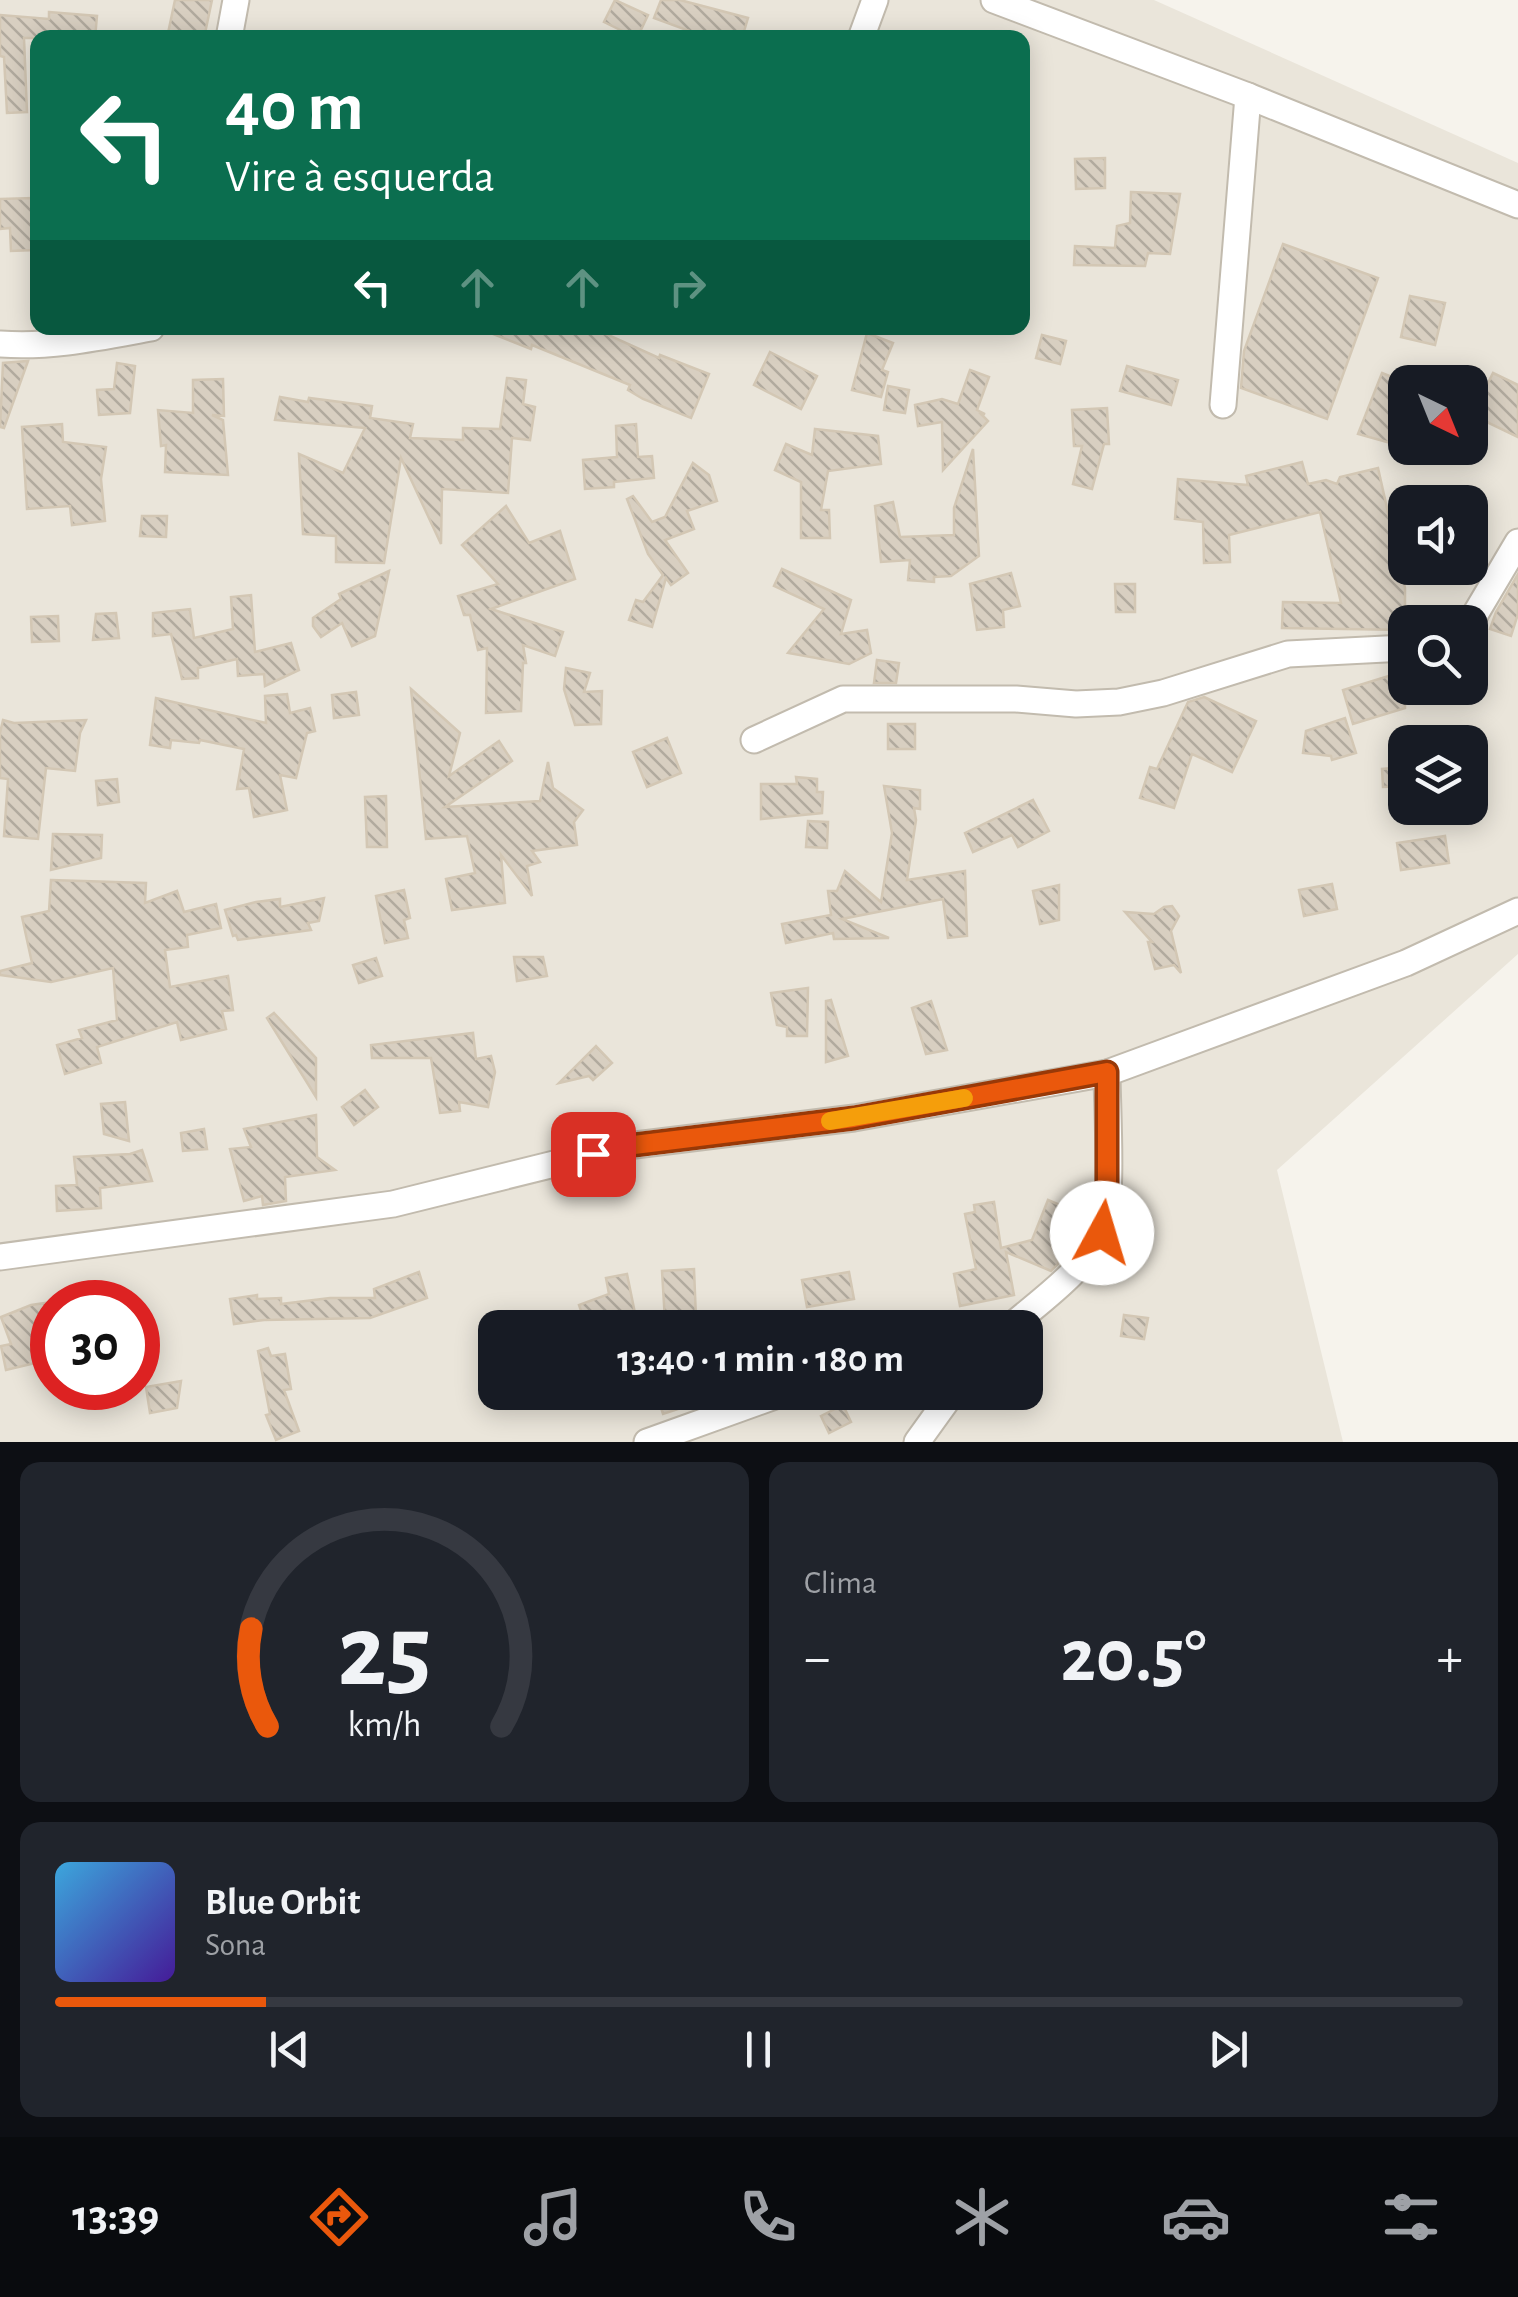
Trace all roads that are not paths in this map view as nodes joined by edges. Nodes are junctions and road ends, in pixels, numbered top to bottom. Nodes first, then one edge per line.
1 (236, 0) edge
2 (875, 0) edge
3 (994, 0) edge
4 (230, 30) edge
5 (864, 30) edge
6 (1248, 96) junction
7 (1518, 205) edge
8 (114, 335) edge
9 (0, 344) edge
10 (1224, 405) dead end
11 (1518, 542) edge
12 (1481, 605) edge
13 (1388, 649) edge
14 (754, 740) dead end
15 (1518, 911) edge
16 (1107, 1072) junction
17 (0, 1257) edge
18 (1029, 1310) edge
19 (736, 1410) edge
20 (941, 1410) edge
21 (647, 1442) edge
22 (917, 1442) edge

1 - 4 street
2 - 5 street
3 - 6 street
6 - 7 street
6 - 10 street
8 - 9 street
11 - 12 street
13 - 14 street
15 - 16 street
16 - 17 street
16 - 18 street
19 - 21 street
20 - 22 street

